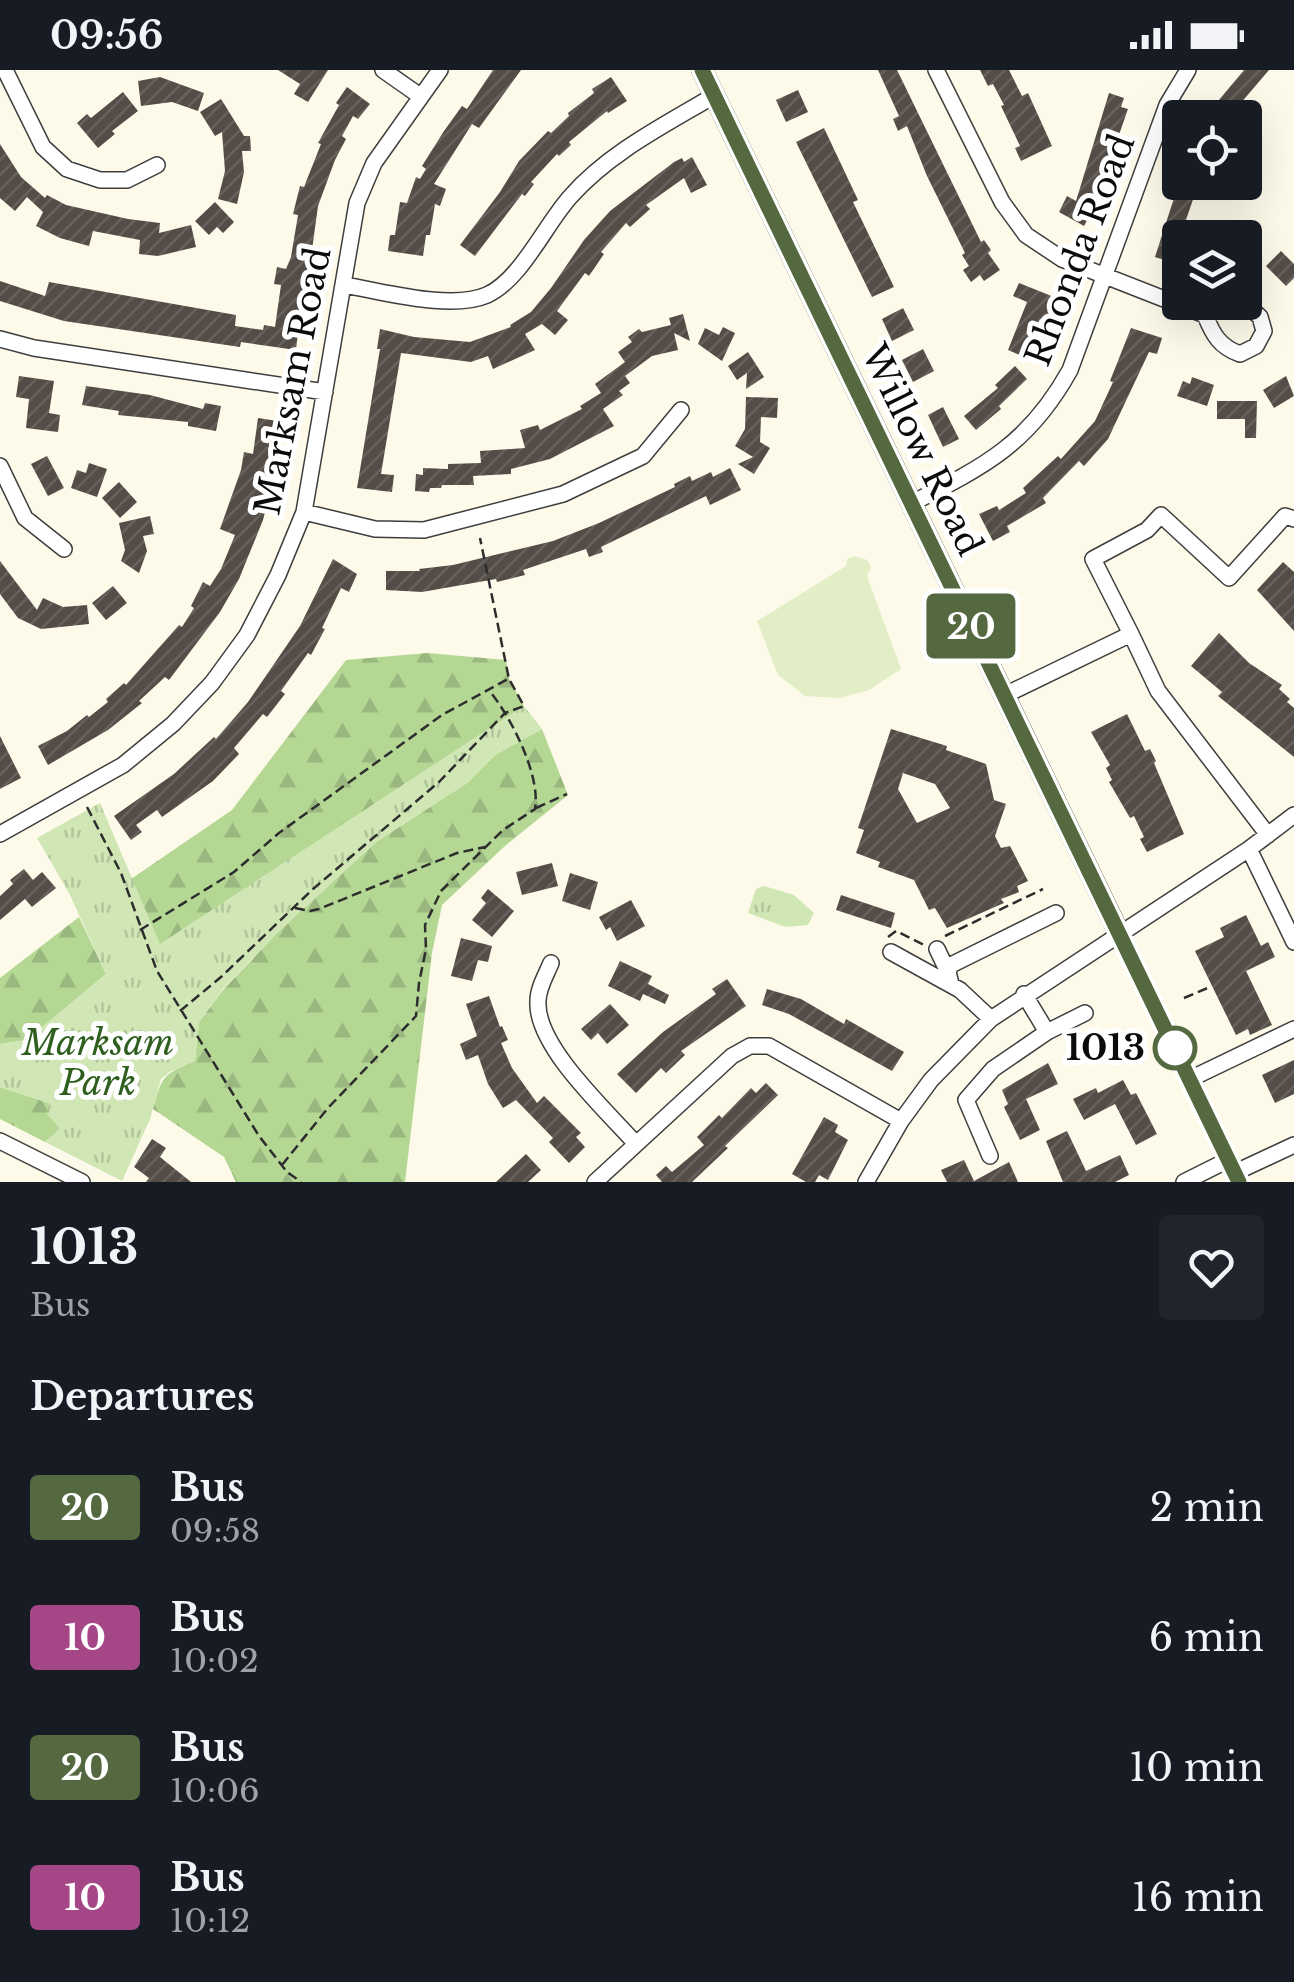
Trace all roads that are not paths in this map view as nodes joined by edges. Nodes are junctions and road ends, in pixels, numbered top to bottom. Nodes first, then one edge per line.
1 (4, 70) edge
2 (383, 70) edge
3 (440, 70) edge
4 (702, 70) edge
5 (936, 70) edge
6 (1188, 70) edge
7 (420, 96) junction
8 (715, 96) junction
9 (158, 165) dead end
10 (1104, 278) junction
11 (343, 285) junction
12 (1162, 299) edge
13 (0, 339) edge
14 (325, 392) junction
15 (681, 410) dead end
16 (0, 466) edge
17 (912, 503) junction
18 (304, 512) junction
19 (1294, 519) edge
20 (64, 549) dead end
21 (1131, 634) junction
22 (1004, 696) junction
23 (1294, 815) edge
24 (0, 834) edge
25 (1268, 835) junction
26 (1249, 849) junction
27 (1056, 913) dead end
28 (1119, 933) junction
29 (1294, 942) edge
30 (889, 944) road end
31 (937, 949) dead end
32 (551, 963) dead end
33 (950, 978) junction
34 (1024, 994) junction
35 (1085, 1013) dead end
36 (990, 1019) junction
37 (1294, 1028) edge
38 (1047, 1032) junction
39 (1190, 1079) junction
40 (901, 1121) junction
41 (0, 1141) edge
42 (636, 1144) junction
43 (1294, 1145) edge
44 (990, 1156) dead end
45 (1234, 1172) edge
46 (77, 1181) edge
47 (595, 1182) edge
48 (866, 1182) edge
49 (1184, 1182) edge

1 - 9 street
2 - 7 street
3 - 7 street, Marksam Road
4 - 8 main road, Willow Road
5 - 10 street
6 - 10 street, Rhonda Road
7 - 11 street, Marksam Road
8 - 11 street
8 - 17 main road, Willow Road
10 - 12 street
10 - 17 street, Rhonda Road
11 - 14 street, Marksam Road
13 - 14 street
14 - 18 street, Marksam Road
15 - 18 street
16 - 20 street
17 - 22 main road, Willow Road
18 - 24 street, Marksam Road
19 - 21 street
21 - 22 street
21 - 25 street
22 - 28 main road, Willow Road
23 - 25 street
25 - 26 street
26 - 28 street
26 - 29 street
27 - 33 street
28 - 34 street
28 - 39 street, Willow Road
30 - 33 street
31 - 33 street
32 - 42 street
33 - 36 street
34 - 36 street
34 - 38 street
35 - 38 street
36 - 40 street
37 - 39 street
38 - 44 street
39 - 45 street, Willow Road
40 - 42 street
40 - 48 street
41 - 46 street
42 - 47 street
43 - 45 street
45 - 49 street

